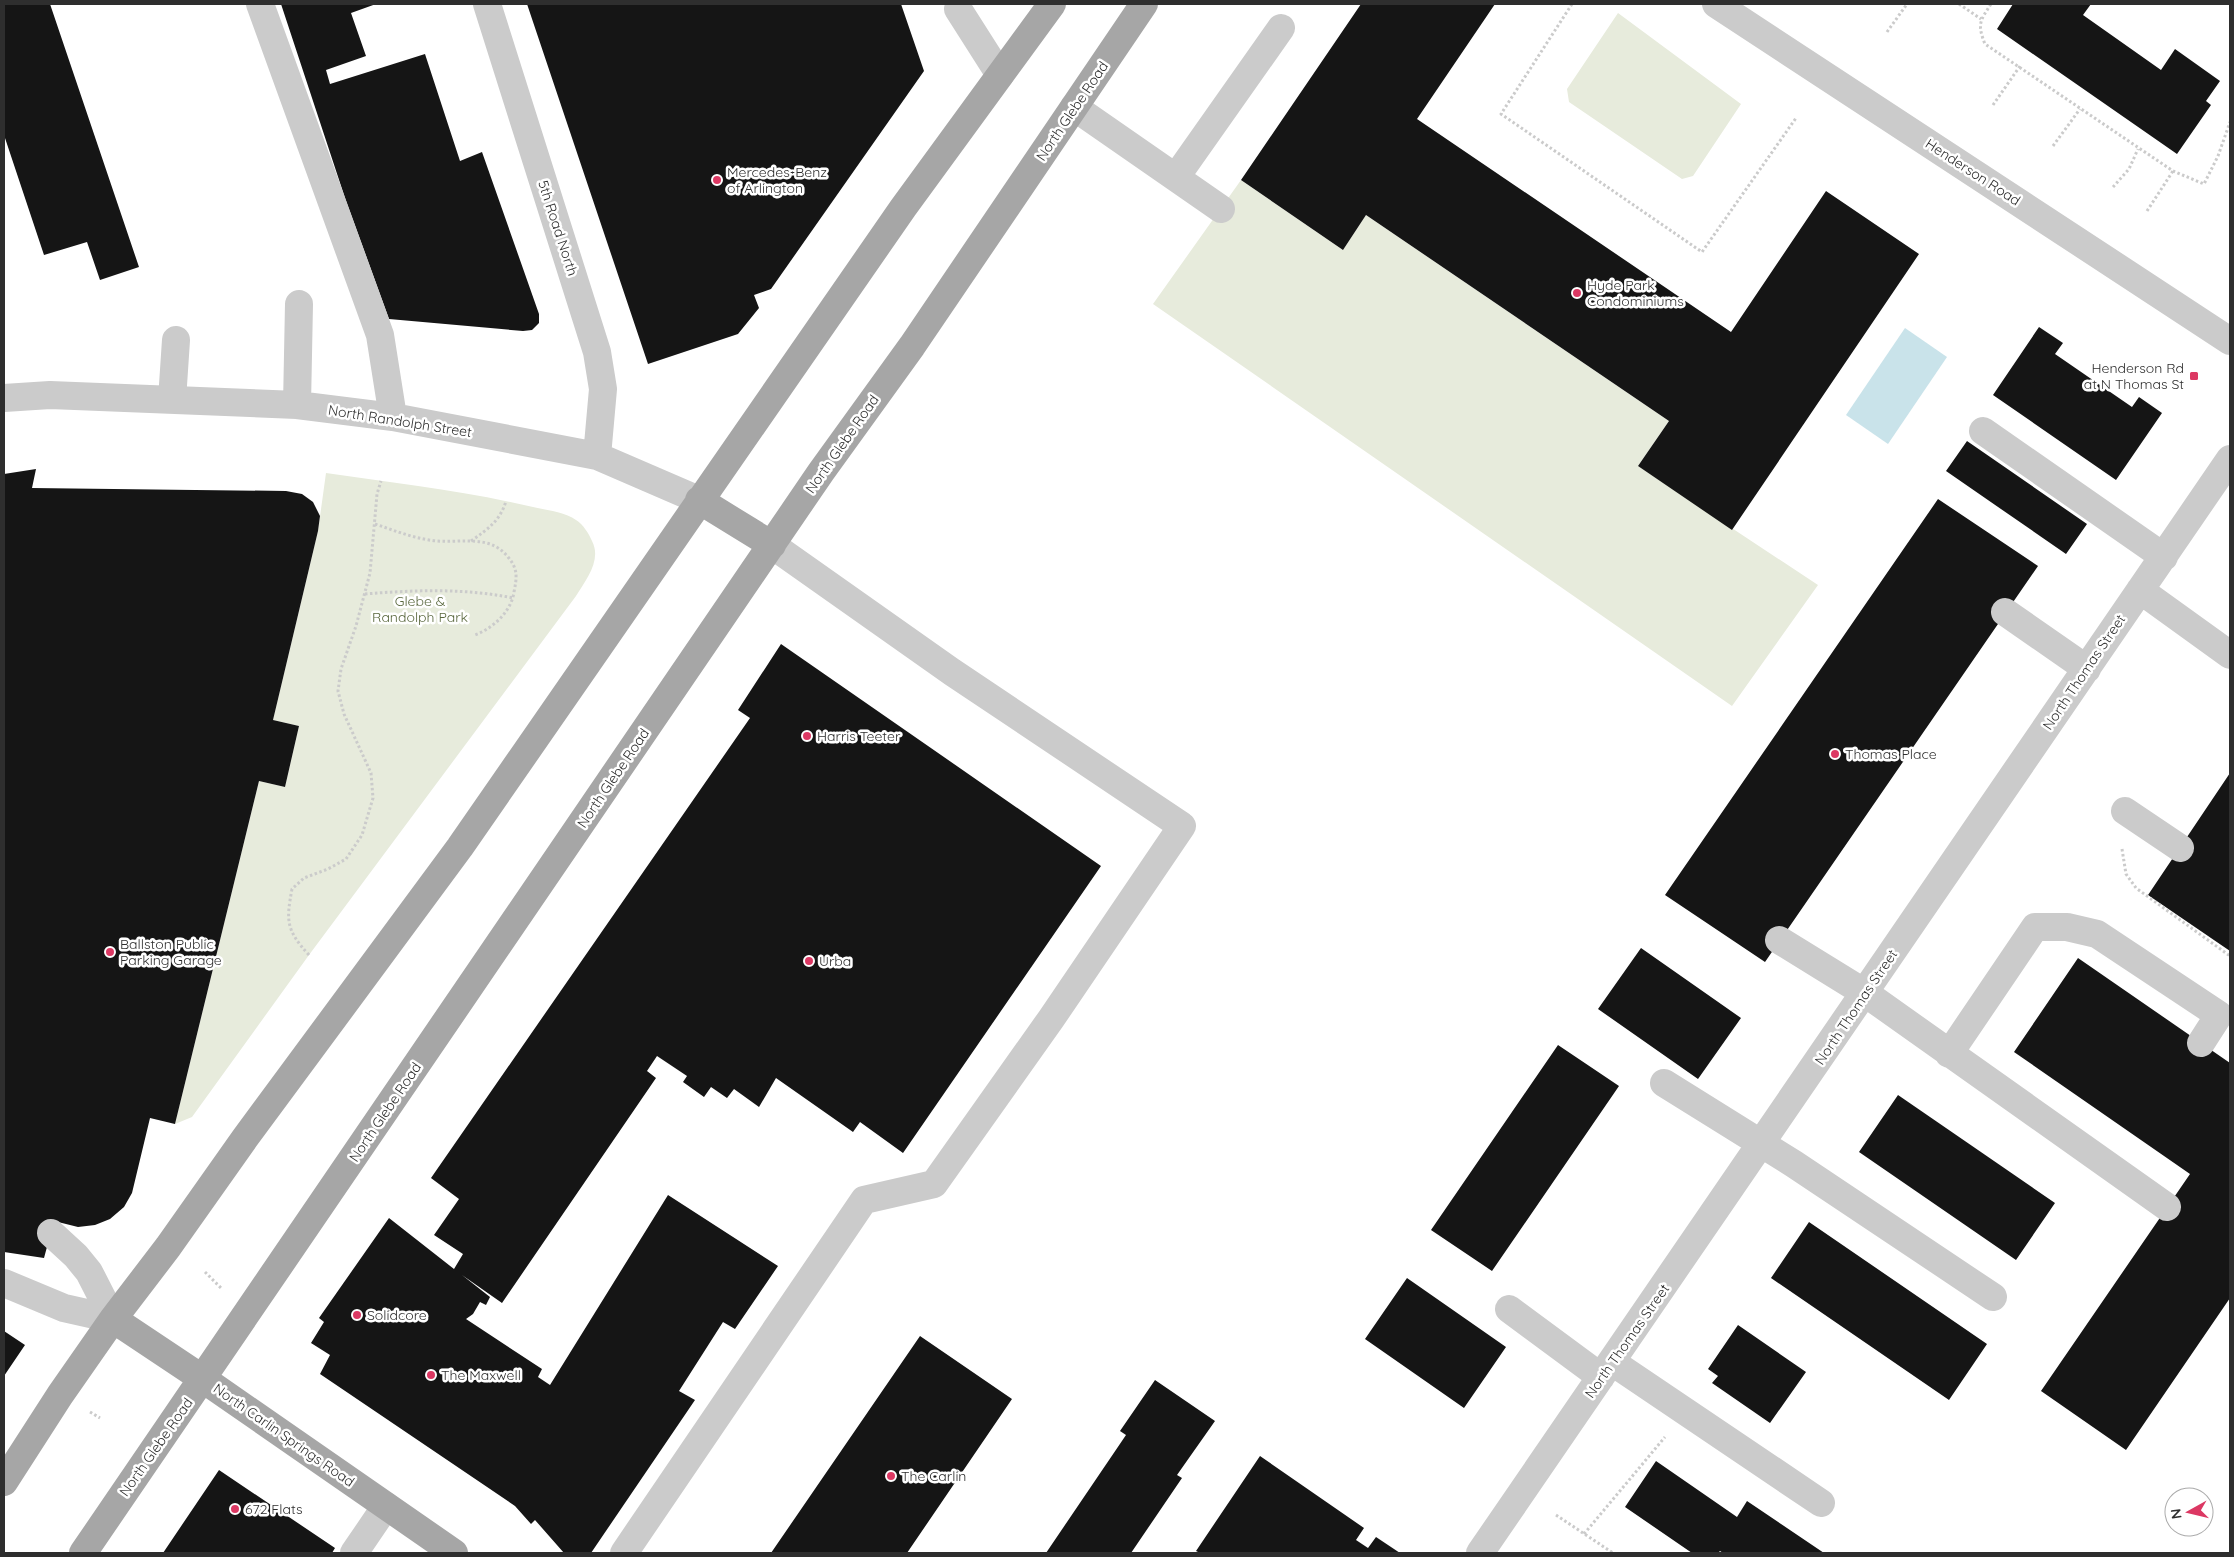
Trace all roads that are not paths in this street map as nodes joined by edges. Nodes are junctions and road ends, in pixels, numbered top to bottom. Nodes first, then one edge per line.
1 (260, 4) edge
2 (486, 4) edge
3 (1052, 4) edge
4 (1144, 4) edge
5 (1716, 4) edge
6 (958, 9) dead end
7 (1281, 28) dead end
8 (1000, 75) junction
9 (1074, 108) junction
10 (1176, 177) junction
11 (1221, 209) dead end
12 (299, 304) dead end
13 (176, 340) dead end
14 (2230, 341) edge
15 (4, 398) edge
16 (172, 400) junction
17 (297, 405) junction
18 (393, 417) junction
19 (1982, 431) dead end
20 (597, 456) junction
21 (2230, 459) edge
22 (699, 500) junction
23 (772, 545) junction
24 (2164, 557) junction
25 (2140, 590) junction
26 (2006, 612) dead end
27 (2230, 655) edge
28 (2087, 669) junction
29 (2125, 811) dead end
30 (2180, 848) dead end
31 (1780, 940) dead end
32 (1865, 993) junction
33 (2201, 1043) dead end
34 (1950, 1054) junction
35 (1664, 1083) dead end
36 (1762, 1144) junction
37 (2167, 1207) dead end
38 (51, 1233) dead end
39 (4, 1284) edge
40 (1993, 1297) dead end
41 (1509, 1309) dead end
42 (113, 1319) junction
43 (1607, 1370) junction
44 (204, 1379) junction
45 (4, 1482) edge
46 (1821, 1503) dead end
47 (386, 1506) junction
48 (83, 1553) edge
49 (354, 1553) edge
50 (454, 1553) edge
51 (624, 1553) edge
52 (1480, 1553) edge

1 - 18 street
2 - 20 street, 5th Road North
3 - 8 main road
4 - 9 main road, North Glebe Road
5 - 14 street, Henderson Road
6 - 8 street
7 - 10 street
8 - 22 main road
9 - 10 street
9 - 23 main road, North Glebe Road
10 - 11 street
12 - 17 street
13 - 16 street
15 - 16 street, North Randolph Street
16 - 17 street, North Randolph Street
17 - 18 street, North Randolph Street
18 - 20 street, North Randolph Street
19 - 24 street
20 - 22 street, North Randolph Street
21 - 24 street, North Thomas Street
22 - 23 main road, North Randolph Street
22 - 42 main road
23 - 44 main road, North Glebe Road
23 - 51 street
24 - 25 street, North Thomas Street
25 - 27 street
25 - 28 street, North Thomas Street
26 - 28 street
28 - 32 street, North Thomas Street
29 - 30 street
31 - 32 street
32 - 34 street
32 - 36 street, North Thomas Street
33 - 34 street
34 - 37 street
35 - 36 street
36 - 40 street
36 - 43 street, North Thomas Street
38 - 42 street
39 - 42 street
41 - 43 street
42 - 44 main road, North Carlin Springs Road
42 - 45 main road
43 - 46 street
43 - 52 street, North Thomas Street
44 - 47 main road, North Carlin Springs Road
44 - 48 main road, North Glebe Road
47 - 49 street
47 - 50 main road, North Carlin Springs Road

